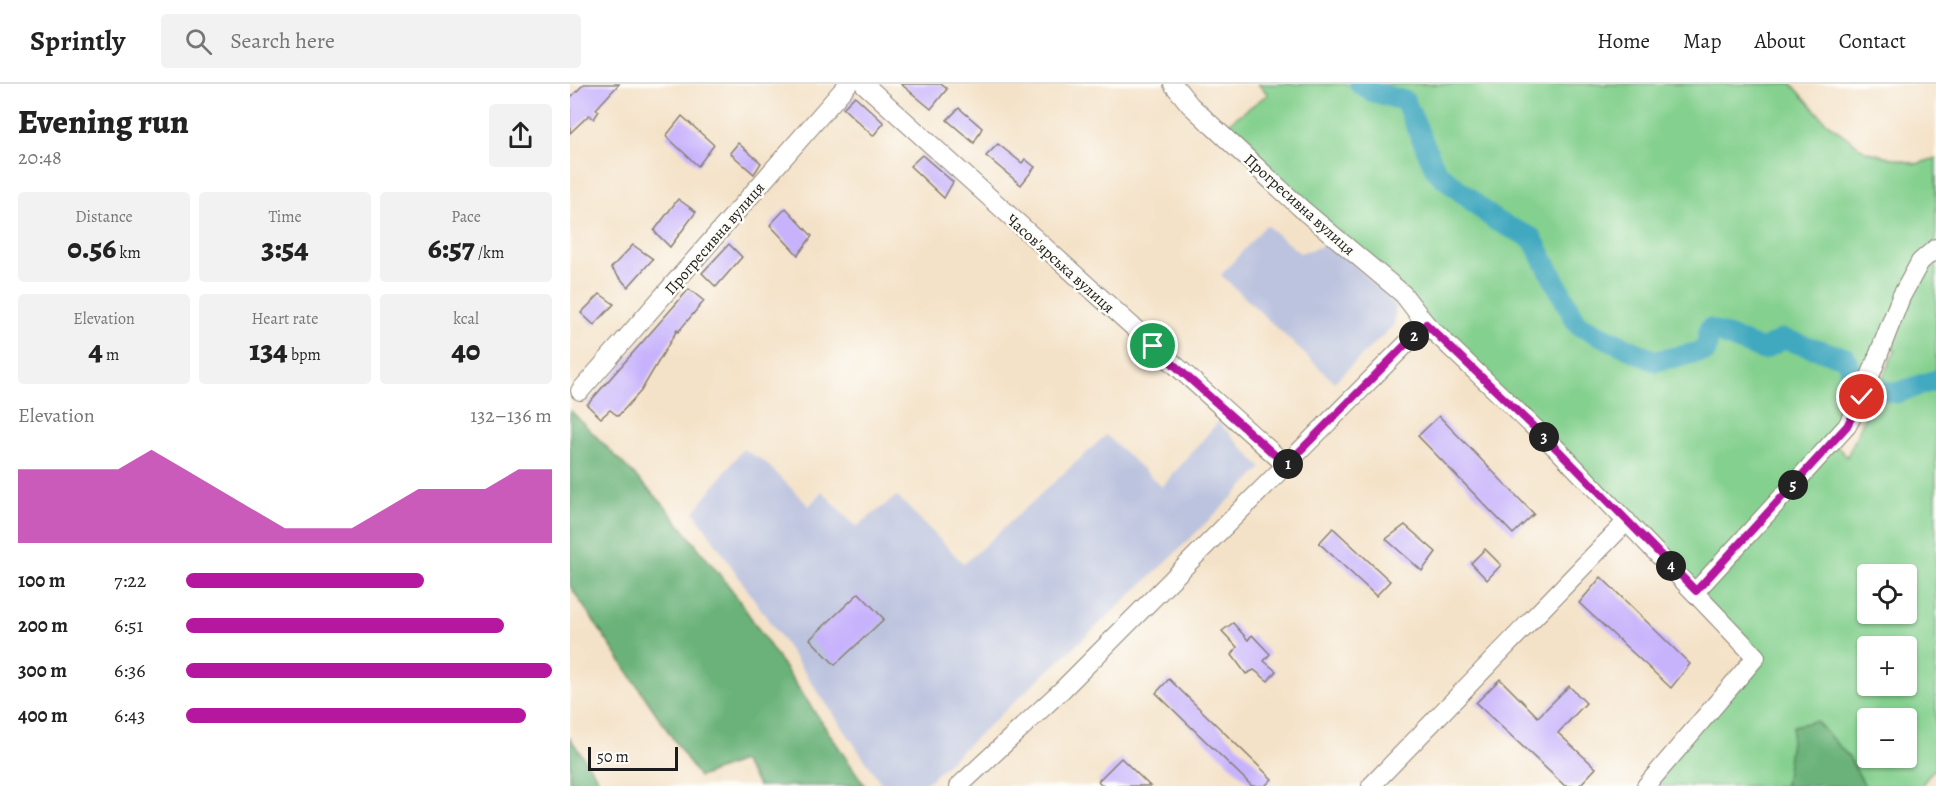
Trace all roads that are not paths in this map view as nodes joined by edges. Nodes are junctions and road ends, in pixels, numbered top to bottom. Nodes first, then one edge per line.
1 (848, 84) edge
2 (864, 84) edge
3 (1173, 84) edge
4 (1936, 248) edge
5 (1426, 324) junction
6 (580, 391) dead end
7 (1286, 465) junction
8 (1627, 521) junction
9 (1696, 591) junction
10 (959, 786) edge
11 (1371, 786) edge
12 (1646, 786) edge

1 - 6 street, Прогресивна вулиця
2 - 7 street, Часов'ярська вулиця
3 - 5 street, Прогресивна вулиця
4 - 9 street
5 - 7 street
5 - 8 street, Прогресивна вулиця
7 - 10 street
8 - 9 street, Прогресивна вулиця
8 - 11 street
9 - 12 street, Прогресивна вулиця

